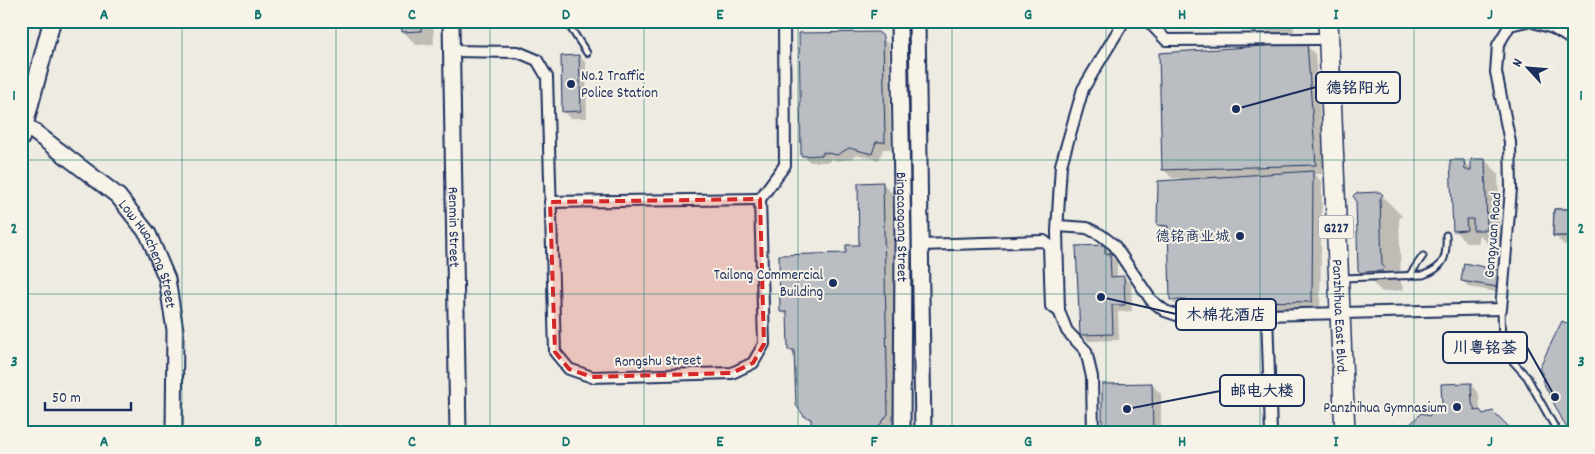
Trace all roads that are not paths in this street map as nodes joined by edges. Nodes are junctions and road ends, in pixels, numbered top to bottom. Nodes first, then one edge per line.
1 (52, 21) edge
2 (451, 21) edge
3 (566, 21) edge
4 (784, 21) edge
5 (899, 21) edge
6 (917, 21) edge
7 (1124, 21) edge
8 (1148, 21) edge
9 (1328, 21) edge
10 (1526, 21) edge
11 (1530, 21) edge
12 (1318, 30) edge
13 (1574, 41) edge
14 (452, 51) junction
15 (587, 53) dead end
16 (23, 131) edge
17 (760, 200) junction
18 (550, 202) junction
19 (1058, 226) junction
20 (1446, 235) dead end
21 (920, 245) junction
22 (1423, 256) dead end
23 (1409, 276) junction
24 (1336, 278) junction
25 (1501, 308) junction
26 (1059, 311) junction
27 (1334, 313) junction
28 (1267, 314) junction
29 (174, 433) edge
30 (458, 433) edge
31 (902, 433) edge
32 (923, 433) edge
33 (1093, 433) edge
34 (1271, 433) edge
35 (1333, 433) edge
36 (1345, 433) edge
37 (1558, 433) edge

1 - 16 main road
2 - 14 street, Renmin Street
3 - 15 lane
4 - 17 street
5 - 31 street, Bingcaogang Street
6 - 21 street, Bingcaogang Street
7 - 19 street
8 - 12 street
9 - 24 highway, Panzhihua East Blvd. / G227
10 - 25 street, Gongyuan Road
11 - 13 street
12 - 27 highway, Panzhihua East Blvd. / G227
14 - 18 street, Rongshu Street
14 - 30 street, Renmin Street
16 - 29 street, Low Huacheng Street
17 - 18 street
17 - 18 street, Rongshu Street
19 - 26 street
19 - 28 street
20 - 23 lane
21 - 26 street
21 - 32 street, Bingcaogang Street
22 - 23 lane
23 - 24 lane
24 - 27 highway, Panzhihua East Blvd. / G227
25 - 27 street
25 - 37 lane
26 - 33 street
27 - 28 street
27 - 35 highway, Panzhihua East Blvd. / G227
27 - 36 highway, Panzhihua East Blvd. / G227
28 - 34 street

